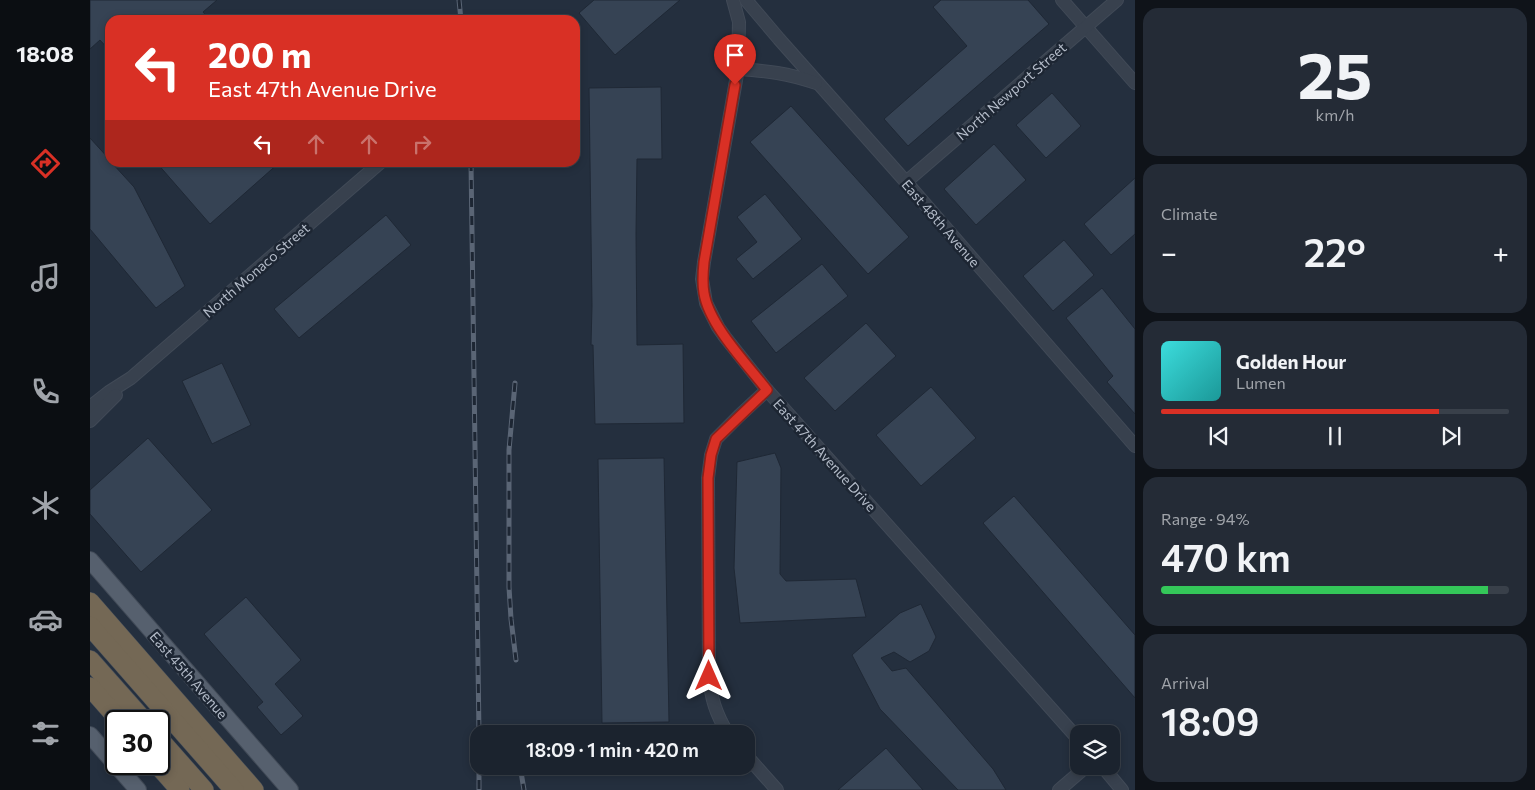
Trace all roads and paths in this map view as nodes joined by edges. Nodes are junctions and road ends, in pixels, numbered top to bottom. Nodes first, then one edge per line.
1 (733, 0) edge
2 (746, 0) edge
3 (1062, 0) edge
4 (1117, 0) edge
5 (1086, 27) junction
6 (738, 69) junction
7 (818, 83) junction
8 (1135, 83) edge
9 (375, 167) edge
10 (906, 182) junction
11 (131, 378) junction
12 (767, 390) junction
13 (90, 407) edge
14 (90, 421) edge
15 (1135, 446) edge
16 (90, 560) edge
17 (90, 602) edge
18 (90, 626) edge
19 (90, 660) edge
20 (90, 687) edge
21 (110, 710) edge
22 (134, 710) edge
23 (723, 725) edge
24 (1070, 730) edge
25 (90, 735) edge
26 (170, 751) edge
27 (755, 765) edge
28 (167, 775) edge
29 (1076, 775) edge
30 (1110, 775) edge
31 (138, 790) edge
32 (180, 790) edge
33 (204, 790) edge
34 (234, 790) edge
35 (254, 790) edge
36 (290, 790) edge
37 (777, 790) edge
38 (1059, 790) edge
39 (1122, 790) edge

1 - 6 street, East 47th Avenue Drive
2 - 7 street, East 48th Avenue
3 - 5 street
4 - 5 street, North Newport Street
5 - 8 street
5 - 10 street, North Newport Street
6 - 7 street
6 - 12 street, East 47th Avenue Drive
7 - 10 street, East 48th Avenue
9 - 11 street, North Monaco Street
10 - 15 street, East 48th Avenue
11 - 13 street, North Monaco Street
11 - 14 street, North Monaco Street
12 - 23 street
12 - 24 street, East 47th Avenue Drive
16 - 36 main road, East 45th Avenue
17 - 35 highway
18 - 34 highway
19 - 22 highway
20 - 21 highway
25 - 31 main road
26 - 33 highway
27 - 37 street
28 - 32 highway
29 - 38 street
30 - 39 street

